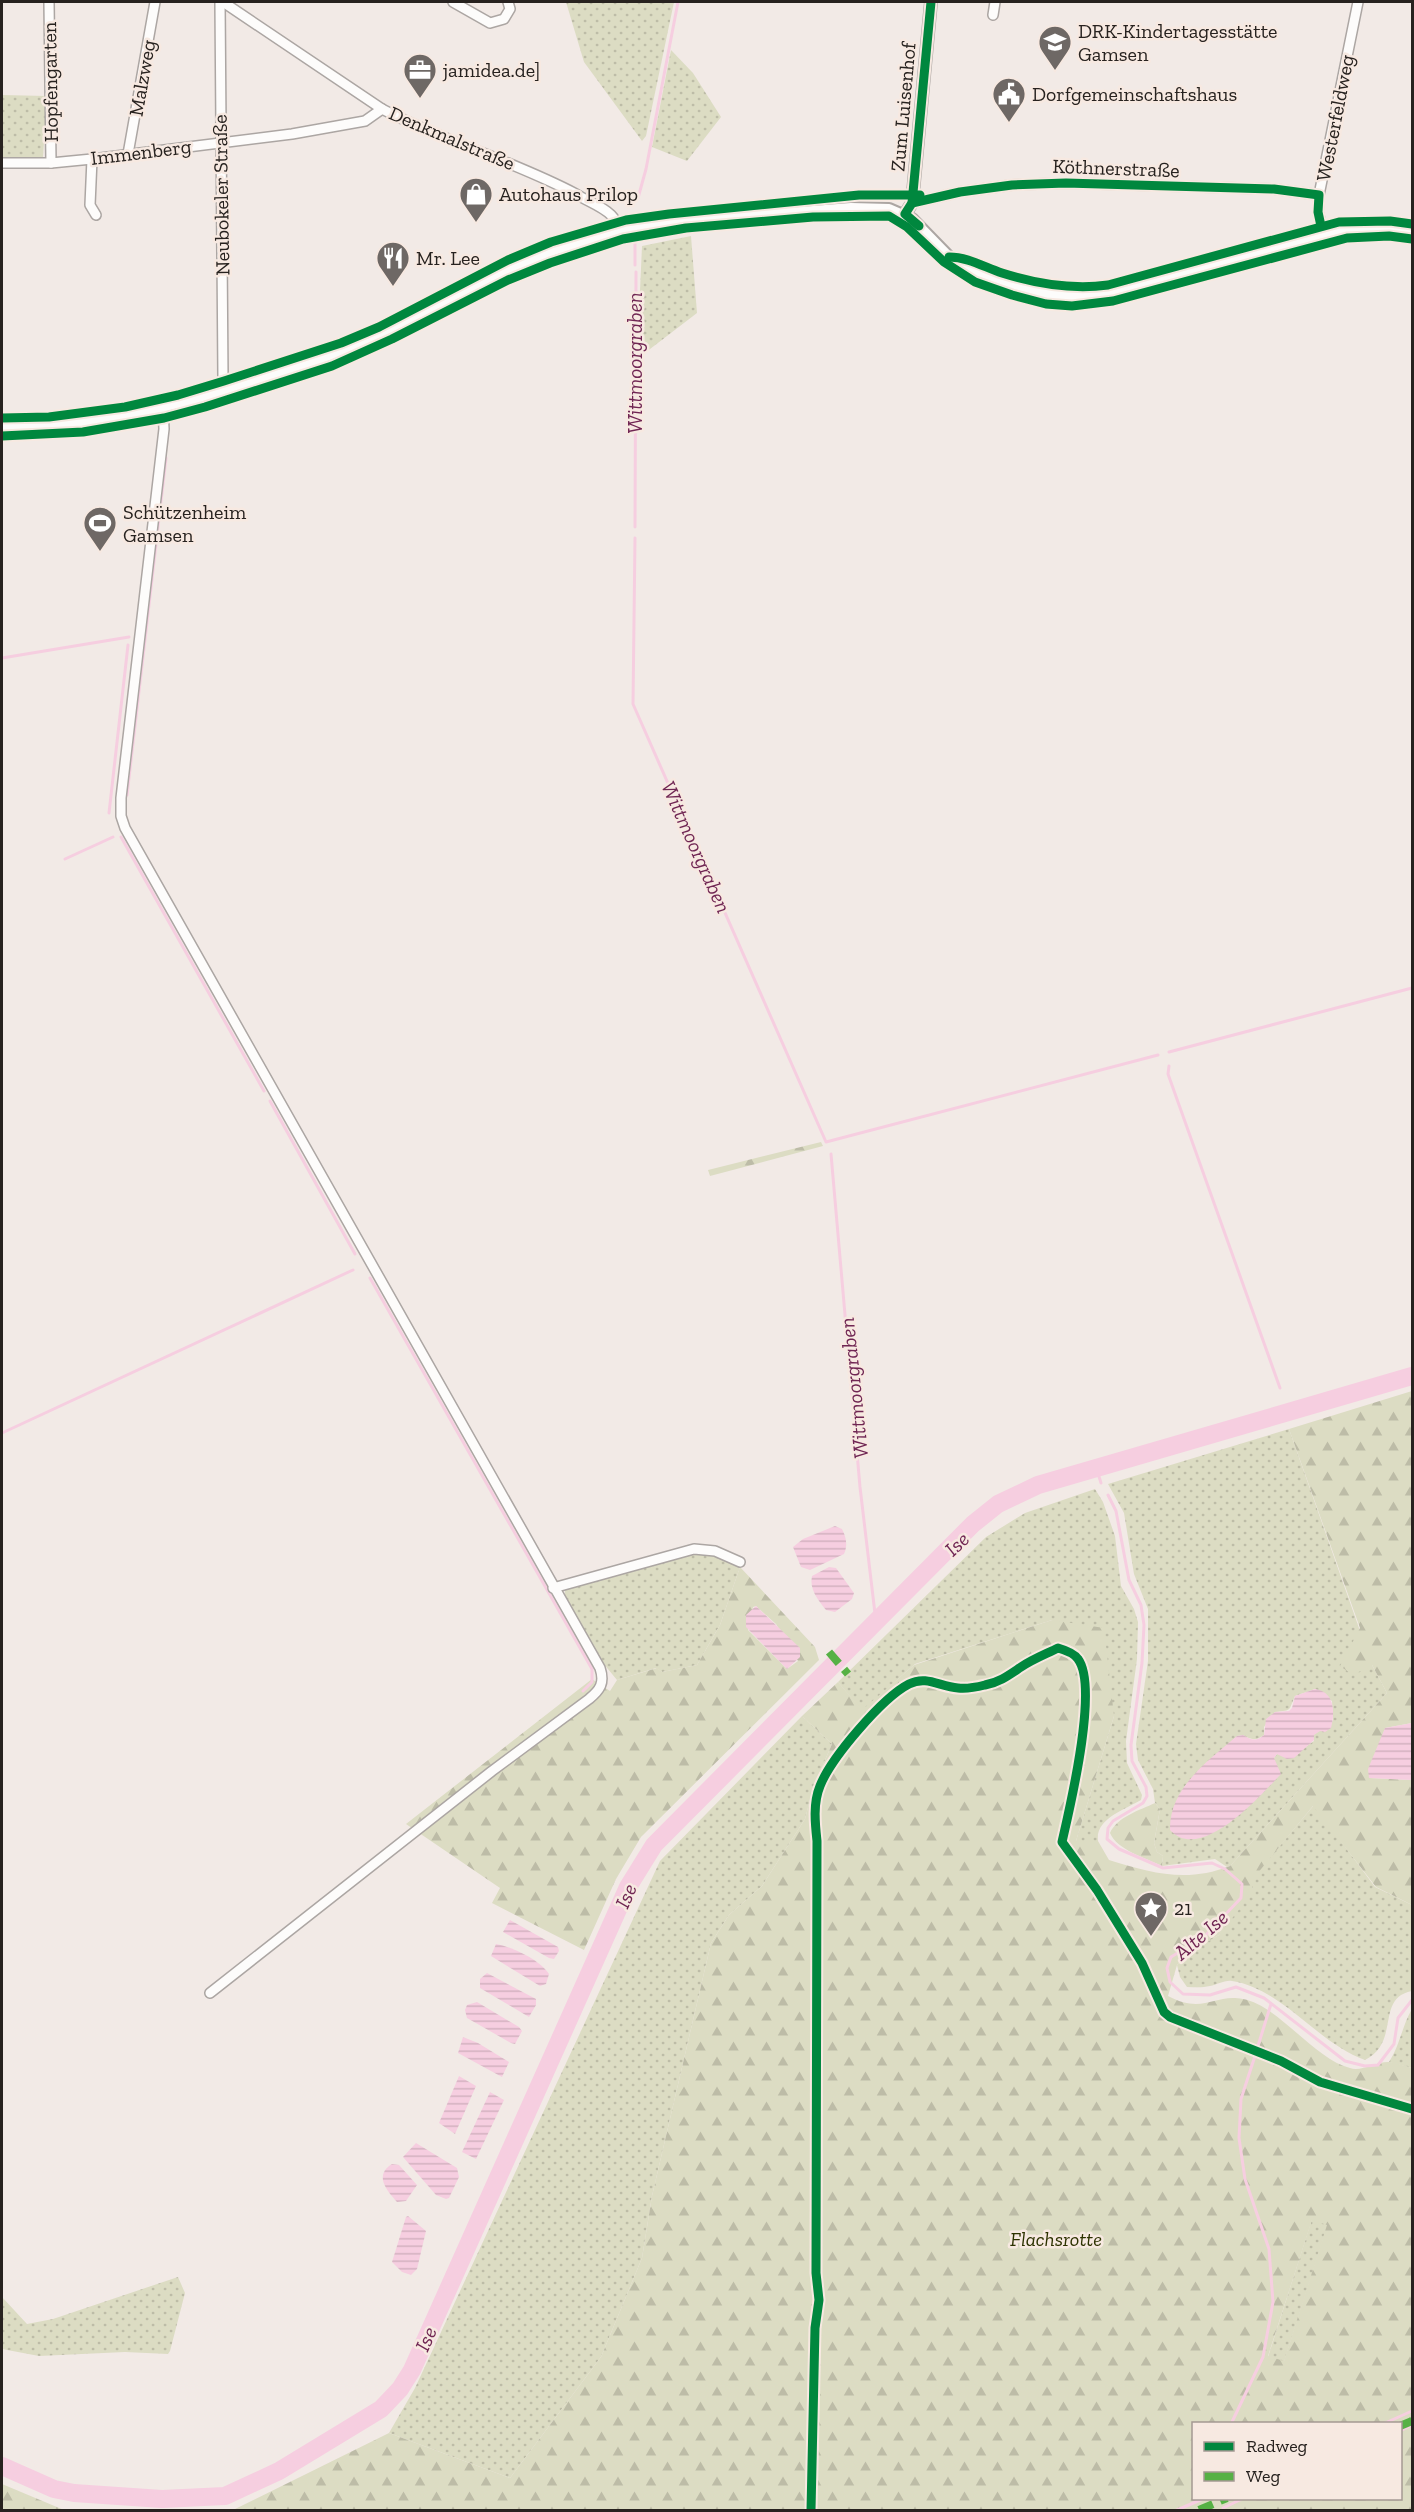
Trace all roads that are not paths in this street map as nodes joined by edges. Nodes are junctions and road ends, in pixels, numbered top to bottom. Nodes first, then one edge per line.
1 (49, 2) edge
2 (155, 2) edge
3 (221, 2) edge
4 (453, 2) edge
5 (508, 2) edge
6 (931, 2) edge
7 (994, 2) edge
8 (1358, 2) edge
9 (993, 15) dead end
10 (382, 109) junction
11 (220, 142) junction
12 (128, 154) junction
13 (92, 159) junction
14 (2, 163) edge
15 (51, 163) junction
16 (1319, 195) junction
17 (912, 203) junction
18 (905, 214) junction
19 (96, 215) dead end
20 (620, 231) junction
21 (1413, 232) edge
22 (1324, 235) junction
23 (227, 389) junction
24 (164, 407) junction
25 (2, 427) edge
26 (740, 1562) dead end
27 (553, 1588) junction
28 (210, 1993) dead end

1 - 15 street, Hopfengarten
2 - 12 street, Malzweg
3 - 10 street, Denkmalstraße
3 - 11 street, Neubokeler Straße
4 - 5 street
6 - 17 street, Zum Luisenhof
7 - 9 street
8 - 16 street, Westerfeldweg
10 - 11 street, Immenberg
10 - 20 street, Denkmalstraße
11 - 12 street, Immenberg
11 - 23 street, Neubokeler Straße
12 - 13 street, Immenberg
13 - 15 street, Immenberg
13 - 19 street
14 - 15 street, Immenberg
16 - 17 street, Köthnerstraße
16 - 22 street, Westerfeldweg
17 - 18 street, Zum Luisenhof
18 - 20 street
18 - 22 street
20 - 23 street
21 - 22 street
23 - 24 street
24 - 25 street
24 - 27 street
26 - 27 street
27 - 28 street

